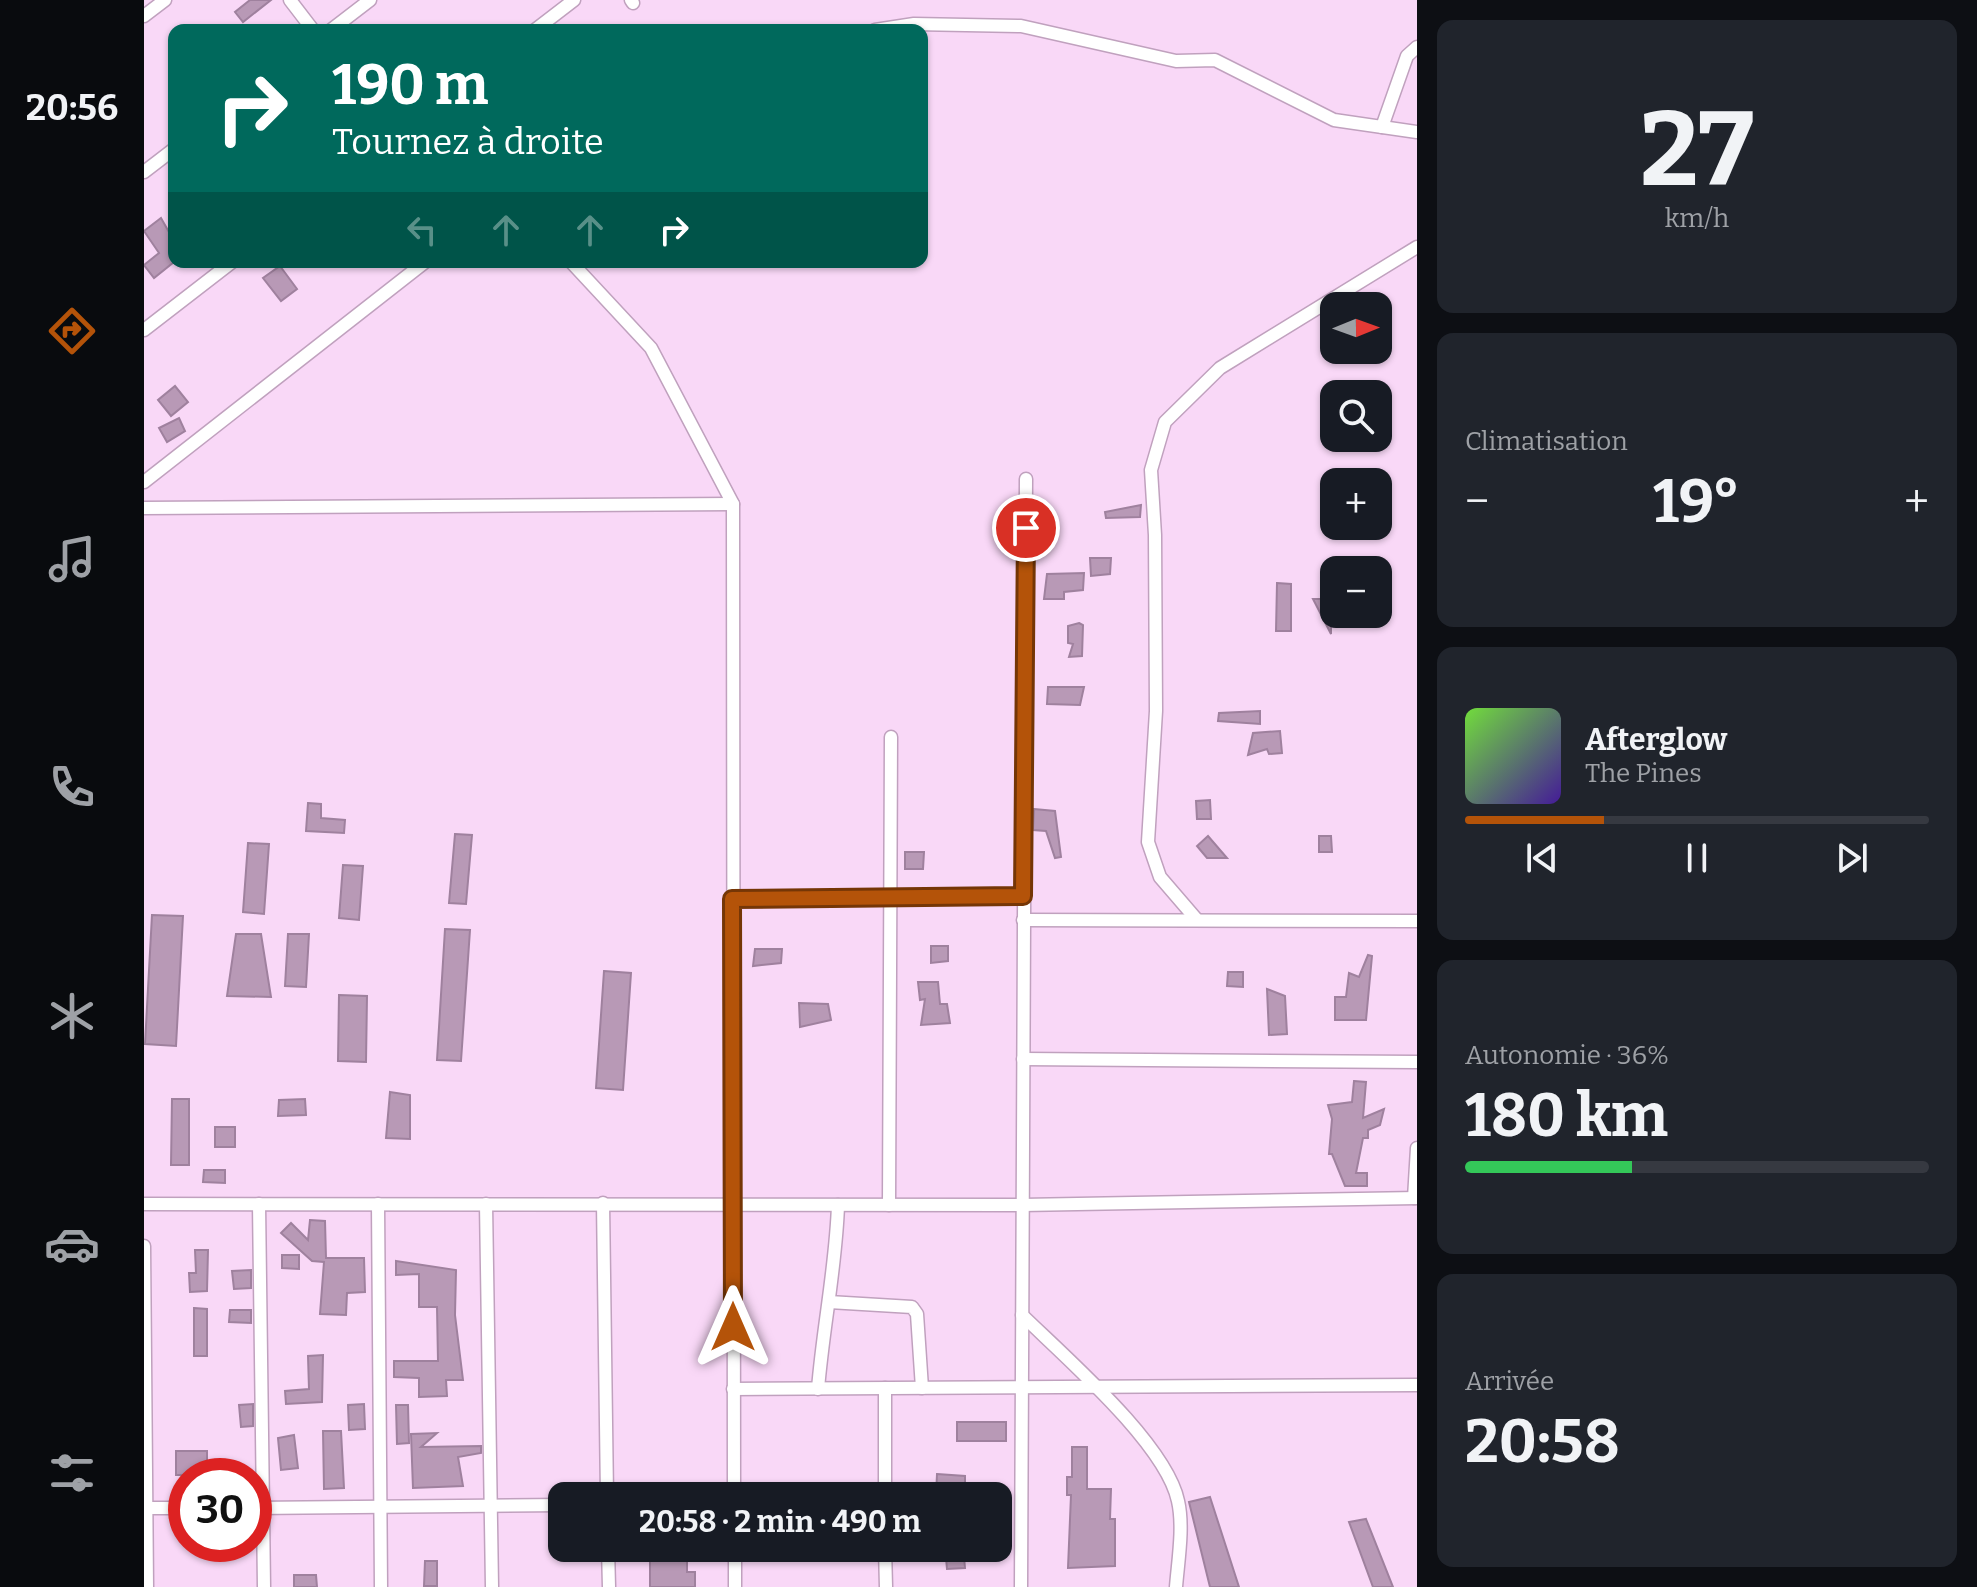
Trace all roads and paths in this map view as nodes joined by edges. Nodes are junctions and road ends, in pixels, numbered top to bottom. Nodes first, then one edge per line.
1 (165, 0) edge
2 (290, 0) edge
3 (370, 0) edge
4 (574, 0) edge
5 (144, 16) edge
6 (308, 24) edge
7 (339, 24) edge
8 (543, 24) edge
9 (928, 24) edge
10 (1417, 47) edge
11 (1382, 127) junction
12 (1417, 132) edge
13 (168, 154) edge
14 (144, 172) edge
15 (1417, 247) edge
16 (224, 268) edge
17 (417, 268) edge
18 (577, 268) edge
19 (144, 330) edge
20 (1026, 479) dead end
21 (144, 482) edge
22 (733, 504) junction
23 (144, 508) edge
24 (891, 737) dead end
25 (1023, 896) junction
26 (890, 897) junction
27 (732, 899) junction
28 (1023, 920) junction
29 (1197, 920) junction
30 (1417, 921) edge
31 (1023, 1059) junction
32 (1417, 1062) edge
33 (1417, 1148) edge
34 (1416, 1198) edge
35 (603, 1203) junction
36 (144, 1204) edge
37 (259, 1204) junction
38 (378, 1204) junction
39 (486, 1204) junction
40 (732, 1205) junction
41 (838, 1205) junction
42 (889, 1205) junction
43 (1022, 1205) junction
44 (144, 1246) edge
45 (829, 1302) junction
46 (1022, 1315) junction
47 (1417, 1385) edge
48 (1096, 1387) junction
49 (885, 1388) junction
50 (922, 1388) junction
51 (1021, 1388) junction
52 (733, 1389) junction
53 (818, 1389) junction
54 (259, 1458) edge
55 (607, 1482) edge
56 (734, 1482) edge
57 (885, 1482) edge
58 (548, 1505) edge
59 (491, 1506) junction
60 (380, 1507) junction
61 (145, 1508) edge
62 (168, 1508) edge
63 (272, 1508) edge
64 (262, 1562) edge
65 (608, 1562) edge
66 (735, 1562) edge
67 (885, 1562) edge
68 (147, 1587) edge
69 (264, 1587) edge
70 (381, 1587) edge
71 (492, 1587) edge
72 (609, 1587) edge
73 (735, 1587) edge
74 (886, 1587) edge
75 (1021, 1587) edge
76 (1176, 1587) edge

1 - 5 street
2 - 6 street
3 - 7 street
4 - 8 street
9 - 11 street
10 - 11 street
11 - 12 street
13 - 14 street
15 - 29 street
16 - 19 street
17 - 21 street
18 - 22 street
20 - 25 street
22 - 23 street
22 - 27 street
24 - 26 street
25 - 26 street
25 - 28 street
26 - 27 street
26 - 42 street
27 - 40 street
28 - 29 street
28 - 31 street
29 - 30 street
31 - 32 street
31 - 43 street
33 - 34 street
34 - 43 street
35 - 39 street
35 - 40 street
35 - 55 street
36 - 37 street
37 - 38 street
37 - 54 street
38 - 39 street
38 - 60 street
39 - 59 street
40 - 41 street
40 - 52 street
41 - 42 street
41 - 45 street
42 - 43 street
43 - 46 street
44 - 61 street
45 - 50 street
45 - 53 street
46 - 48 street
46 - 51 street
47 - 48 street
48 - 51 street
48 - 76 street
49 - 50 street
49 - 53 street
49 - 57 street
50 - 51 street
51 - 75 street
52 - 53 street
52 - 56 street
58 - 59 street
59 - 60 street
59 - 71 street
60 - 63 street
60 - 70 street
61 - 62 street
61 - 68 street
64 - 69 street
65 - 72 street
66 - 73 street
67 - 74 street

